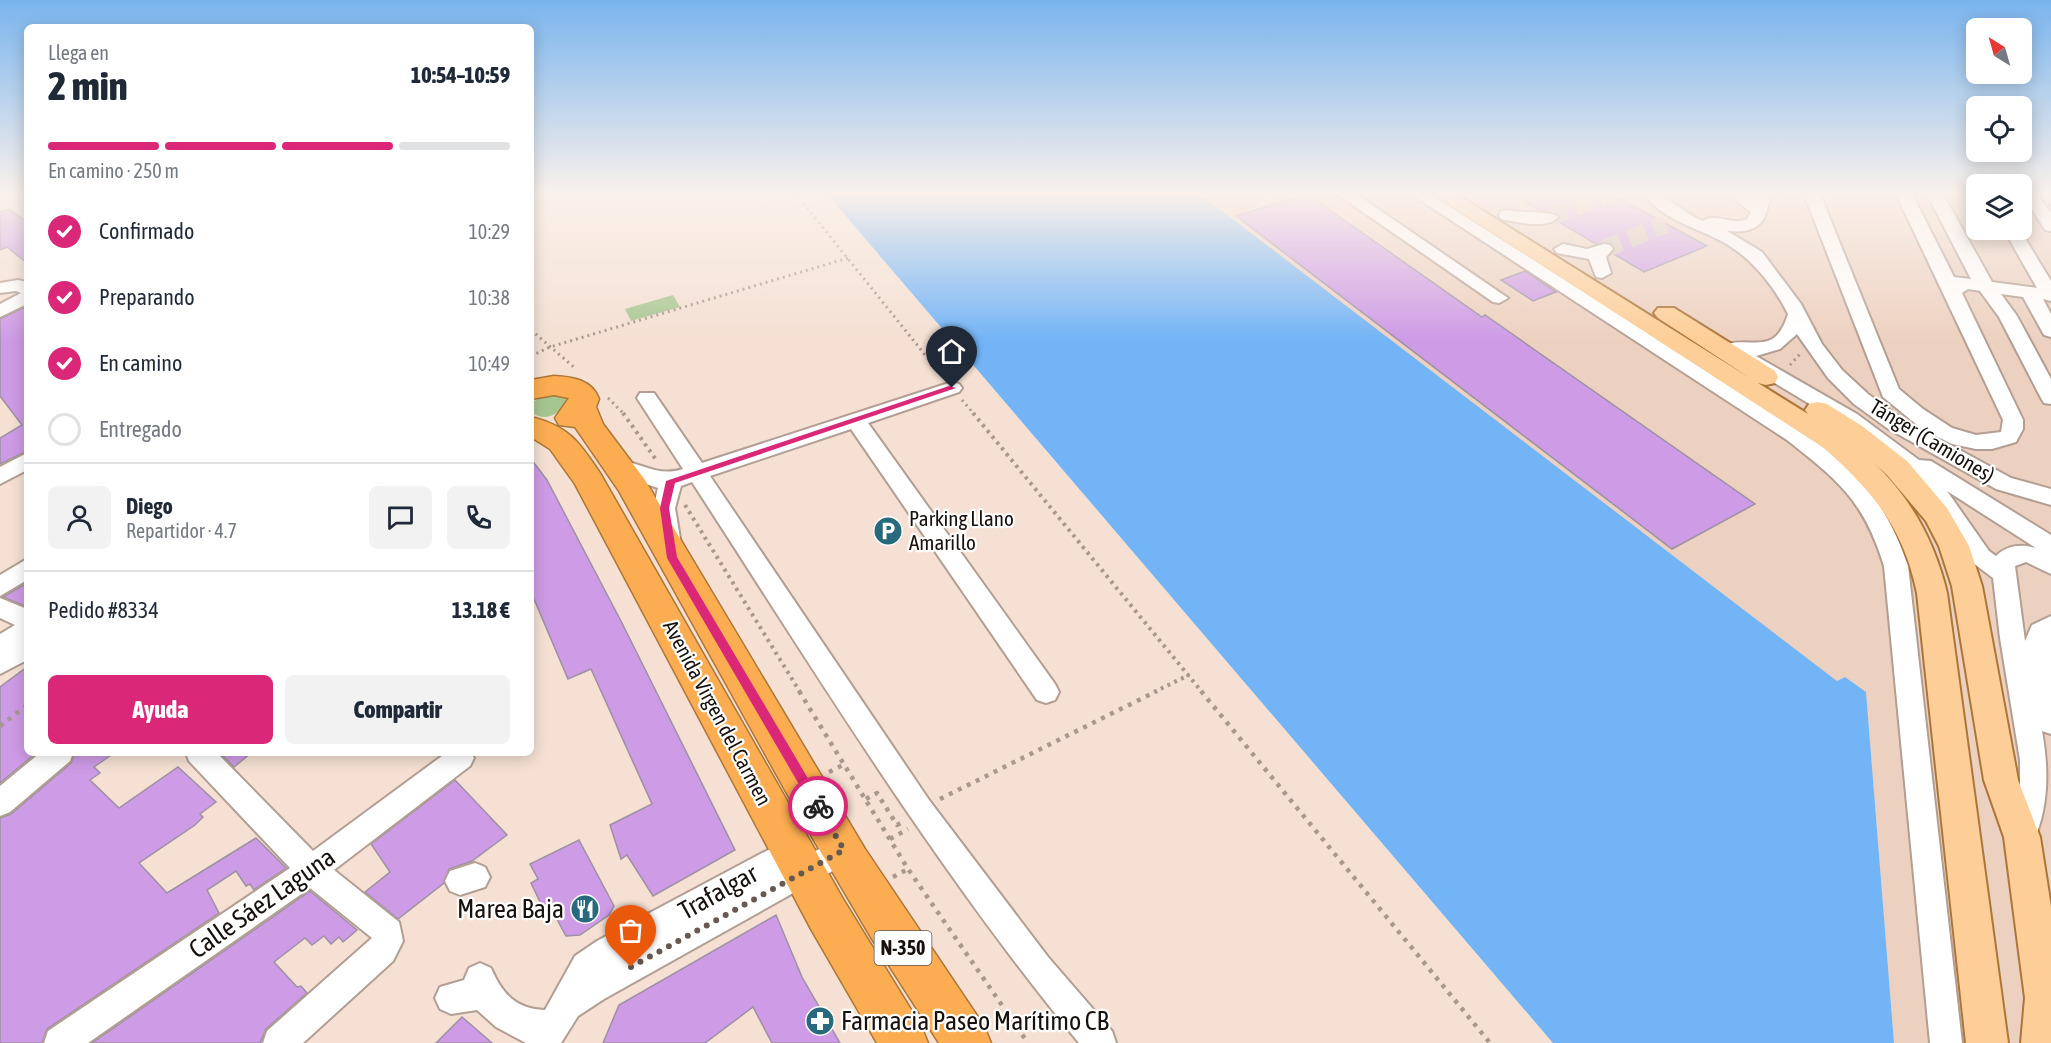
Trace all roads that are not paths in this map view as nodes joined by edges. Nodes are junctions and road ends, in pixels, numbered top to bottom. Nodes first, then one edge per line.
1 (1420, 243) edge
2 (1495, 243) edge
3 (1519, 243) edge
4 (1553, 243) edge
5 (1736, 243) edge
6 (1831, 243) edge
7 (1928, 243) edge
8 (1960, 243) edge
9 (2020, 243) edge
10 (1947, 281) junction
11 (1985, 286) junction
12 (0, 288) edge
13 (24, 288) edge
14 (2030, 292) junction
15 (2051, 295) edge
16 (1499, 298) dead end
17 (24, 299) edge
18 (0, 311) edge
19 (1797, 314) junction
20 (2008, 316) junction
21 (2051, 331) edge
22 (1719, 345) junction
23 (538, 381) edge
24 (952, 388) road end
25 (647, 398) dead end
26 (2051, 398) edge
27 (592, 400) junction
28 (855, 420) junction
29 (534, 428) edge
30 (534, 428) edge
31 (1881, 440) junction
32 (24, 462) edge
33 (621, 468) junction
34 (697, 471) junction
35 (0, 477) edge
36 (671, 481) junction
37 (2051, 497) edge
38 (2051, 546) edge
39 (672, 558) junction
40 (2051, 565) edge
41 (24, 570) edge
42 (2002, 572) junction
43 (0, 587) edge
44 (0, 607) edge
45 (24, 619) edge
46 (2051, 626) edge
47 (24, 632) edge
48 (0, 646) edge
49 (24, 650) edge
50 (0, 664) edge
51 (1046, 692) dead end
52 (2051, 723) edge
53 (56, 756) edge
54 (202, 756) edge
55 (460, 758) edge
56 (0, 803) edge
57 (2022, 837) junction
58 (844, 850) junction
59 (798, 862) junction
60 (311, 870) junction
61 (451, 998) dead end
62 (2048, 1007) edge
63 (557, 1029) edge
64 (60, 1043) edge
65 (279, 1043) edge
66 (904, 1043) edge
67 (967, 1043) edge
68 (1100, 1043) edge
69 (1946, 1043) edge
70 (1987, 1043) edge
71 (2042, 1043) edge

1 - 16 street
2 - 69 street
3 - 70 main road
4 - 22 main road
5 - 19 street, Tánger (Camiones)
6 - 10 street
7 - 10 street
8 - 11 street
9 - 15 street
10 - 11 street
10 - 20 street
11 - 14 street
11 - 20 street
12 - 13 street
14 - 15 street
14 - 21 street
17 - 18 street
19 - 22 street
19 - 37 street, Tánger (Camiones)
20 - 26 street
22 - 31 street
22 - 57 main road
23 - 27 highway, N-350
24 - 28 street
25 - 34 street
27 - 29 highway, N-350
27 - 33 highway, Avenida Virgen del Carmen / N-350
28 - 34 street
28 - 51 street
30 - 59 highway, Avenida Virgen del Carmen / N-350
31 - 38 street
31 - 42 street
32 - 35 street
33 - 36 street
33 - 39 highway, Avenida Virgen del Carmen / N-350
34 - 36 street
34 - 68 street
36 - 39 street
39 - 58 highway, Avenida Virgen del Carmen / N-350
40 - 42 street
41 - 43 street
42 - 57 street
44 - 45 street
46 - 52 street
47 - 48 street
49 - 50 street
53 - 56 street
54 - 60 street
55 - 60 street, Calle Sáez Laguna
57 - 62 main road
58 - 59 street, Trafalgar
58 - 67 highway, Avenida Virgen del Carmen / N-350
59 - 63 street, Trafalgar
59 - 66 highway, Avenida Virgen del Carmen / N-350
60 - 64 street, Calle Sáez Laguna
60 - 65 street
61 - 63 street
62 - 71 main road

